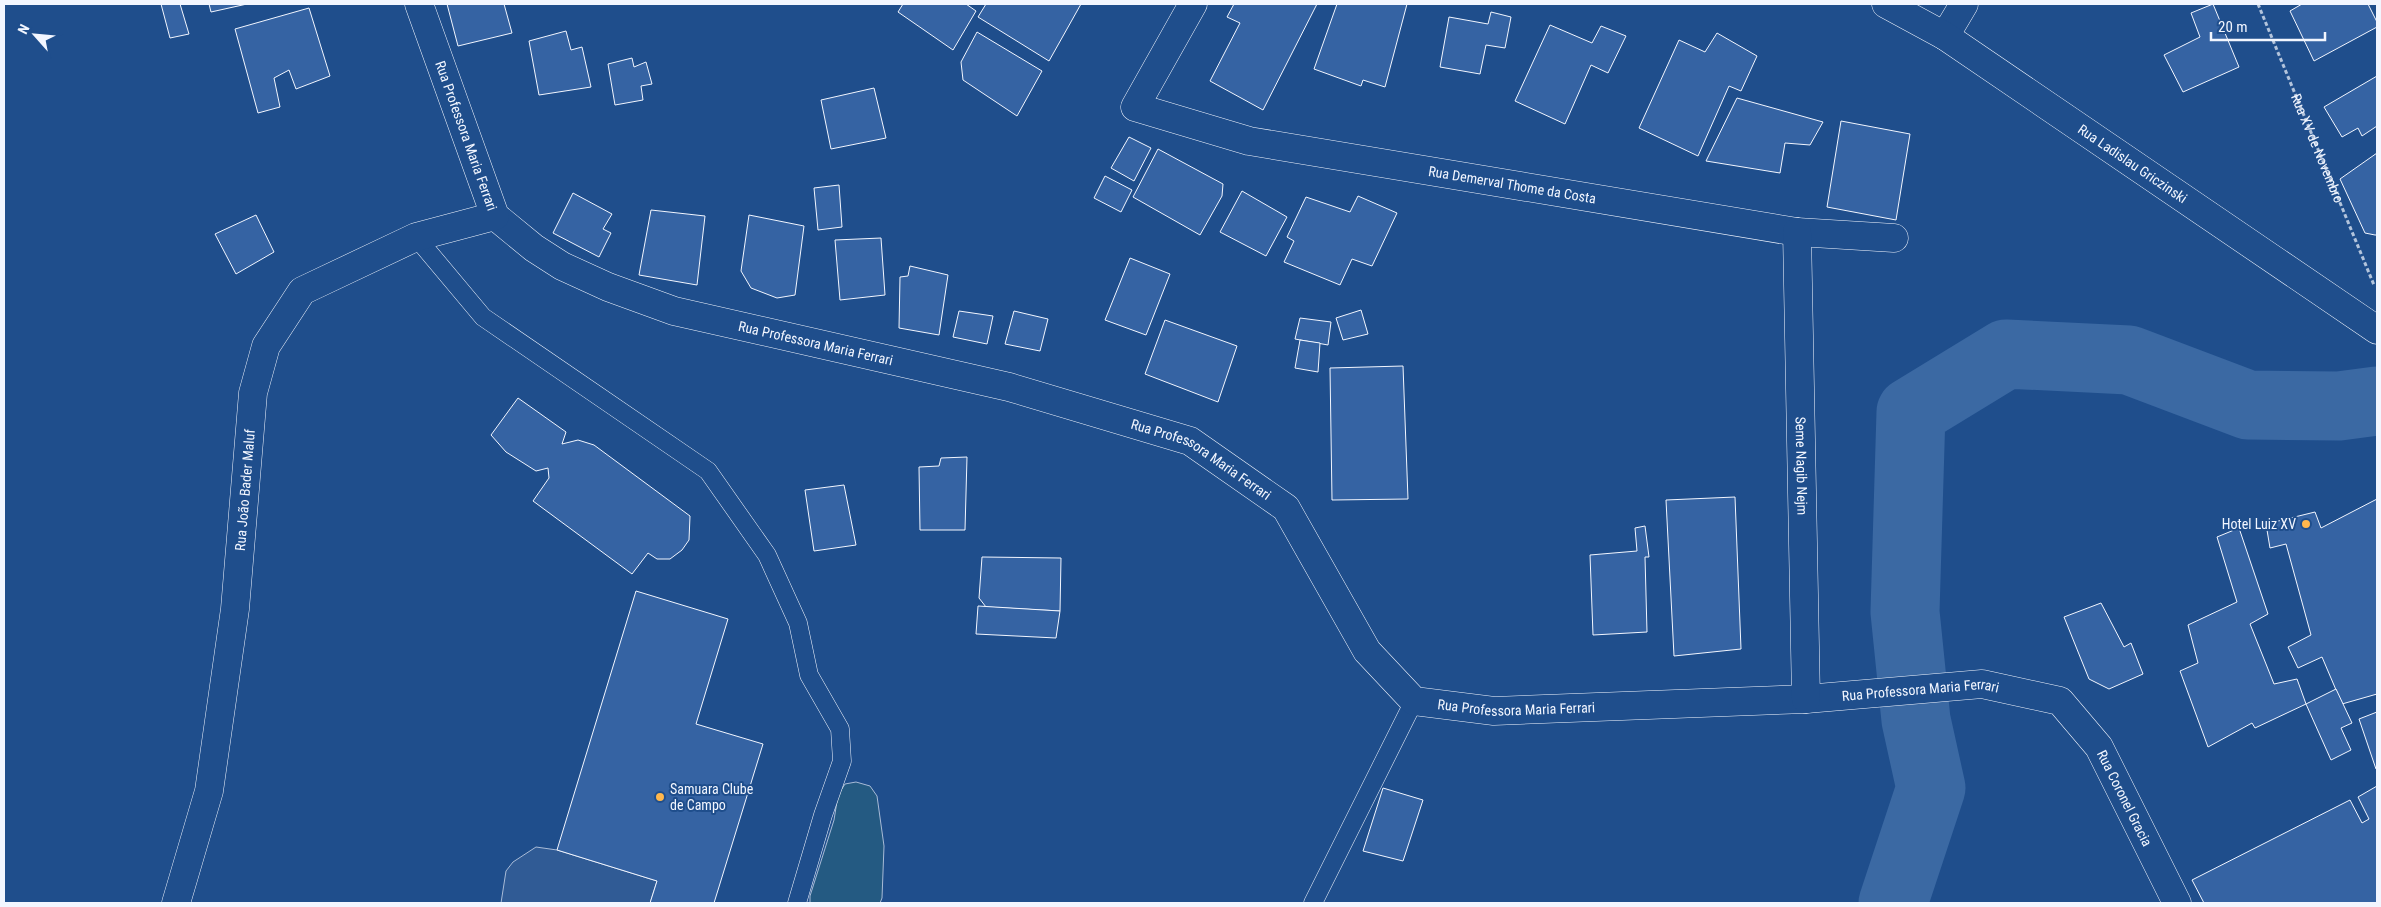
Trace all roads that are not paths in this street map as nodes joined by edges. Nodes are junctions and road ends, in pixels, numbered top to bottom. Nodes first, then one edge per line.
1 (419, 4) edge
2 (1193, 4) edge
3 (1886, 4) edge
4 (1964, 4) edge
5 (1945, 36) junction
6 (495, 216) junction
7 (1797, 232) junction
8 (416, 238) junction
9 (1894, 238) dead end
10 (2377, 328) edge
11 (1806, 699) junction
12 (1414, 701) junction
13 (2060, 702) joint
14 (176, 903) edge
15 (797, 903) edge
16 (1313, 903) edge
17 (2177, 903) edge

1 - 6 street, Rua Professora Maria Ferrari
2 - 7 street, Rua Demerval Thome da Costa
3 - 5 street, Rua Ladislau Griczinski
4 - 5 street
5 - 10 street, Rua Ladislau Griczinski
6 - 8 street, Rua João Bader Maluf
6 - 12 street, Rua Professora Maria Ferrari
7 - 9 street, Rua Demerval Thome da Costa
7 - 11 street, Seme Nagib Nejm
8 - 14 street, Rua João Bader Maluf
8 - 15 lane
11 - 12 street, Rua Professora Maria Ferrari
11 - 13 street, Rua Professora Maria Ferrari
12 - 16 lane
13 - 17 street, Rua Coronel Gracia

